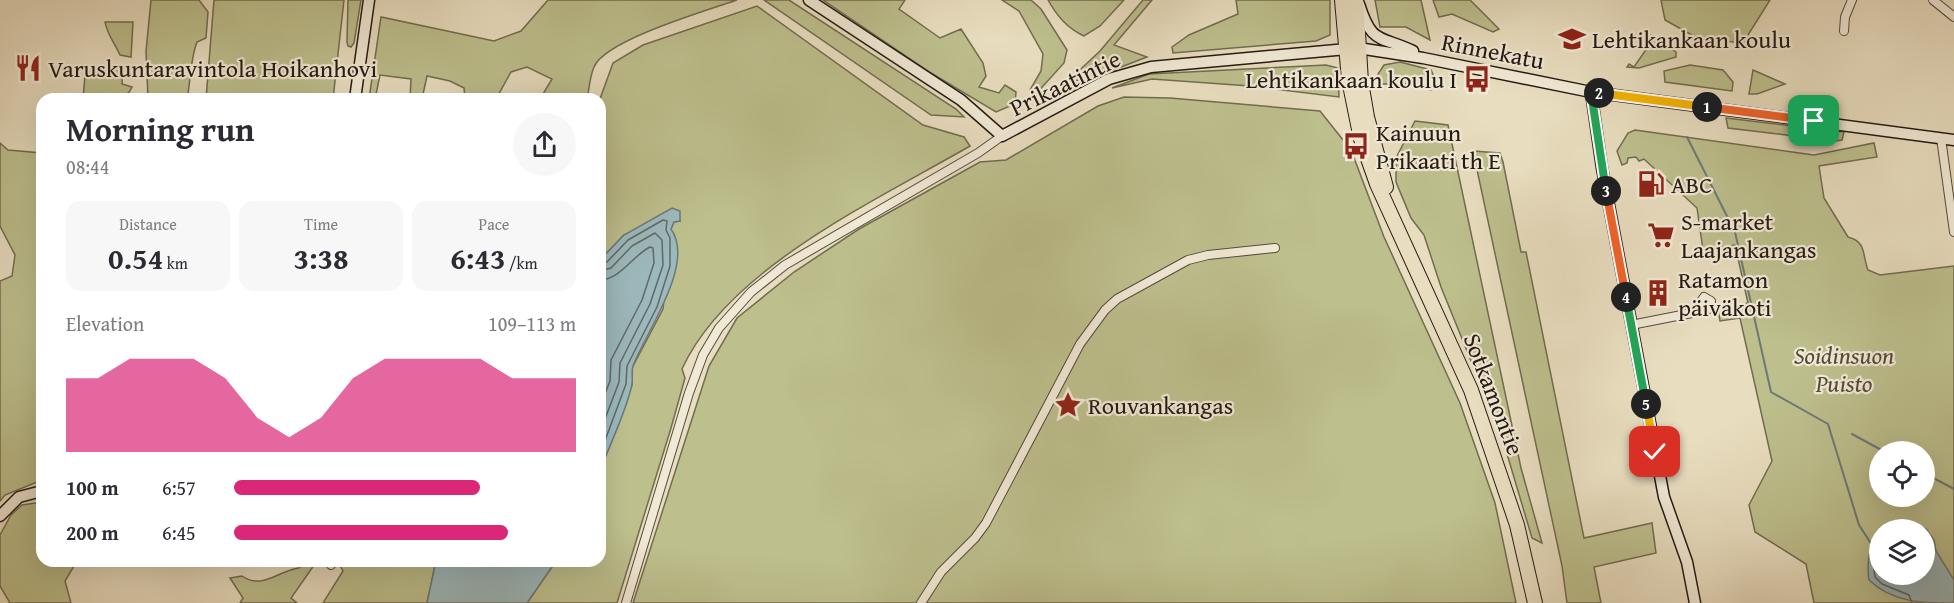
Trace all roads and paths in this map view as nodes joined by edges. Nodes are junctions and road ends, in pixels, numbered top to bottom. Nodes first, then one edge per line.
1 (369, 0) edge
2 (809, 0) edge
3 (1342, 0) edge
4 (1357, 0) edge
5 (1852, 0) edge
6 (1933, 0) edge
7 (1954, 17) edge
8 (1844, 30) dead end
9 (1351, 49) junction
10 (1423, 58) junction
11 (1591, 92) junction
12 (356, 93) edge
13 (1002, 136) junction
14 (1941, 138) junction
15 (1954, 140) edge
16 (1954, 232) edge
17 (1275, 248) dead end
18 (1693, 313) dead end
19 (1631, 325) junction
20 (36, 493) edge
21 (0, 516) edge
22 (626, 603) edge
23 (921, 603) edge
24 (1535, 603) edge
25 (1695, 603) edge

1 - 12 street
2 - 13 street, Prikaatintie
3 - 9 highway, Sotkamontie
4 - 9 highway, Sotkamontie
4 - 10 street
5 - 8 street
6 - 7 street
9 - 10 street, Rinnekatu
9 - 13 street, Prikaatintie
9 - 24 highway, Sotkamontie
10 - 11 street, Rinnekatu
11 - 14 street, Rinnekatu
11 - 19 street
13 - 22 street
14 - 15 street, Rinnekatu
14 - 16 street
17 - 23 street
18 - 19 street
19 - 25 street
20 - 21 street

